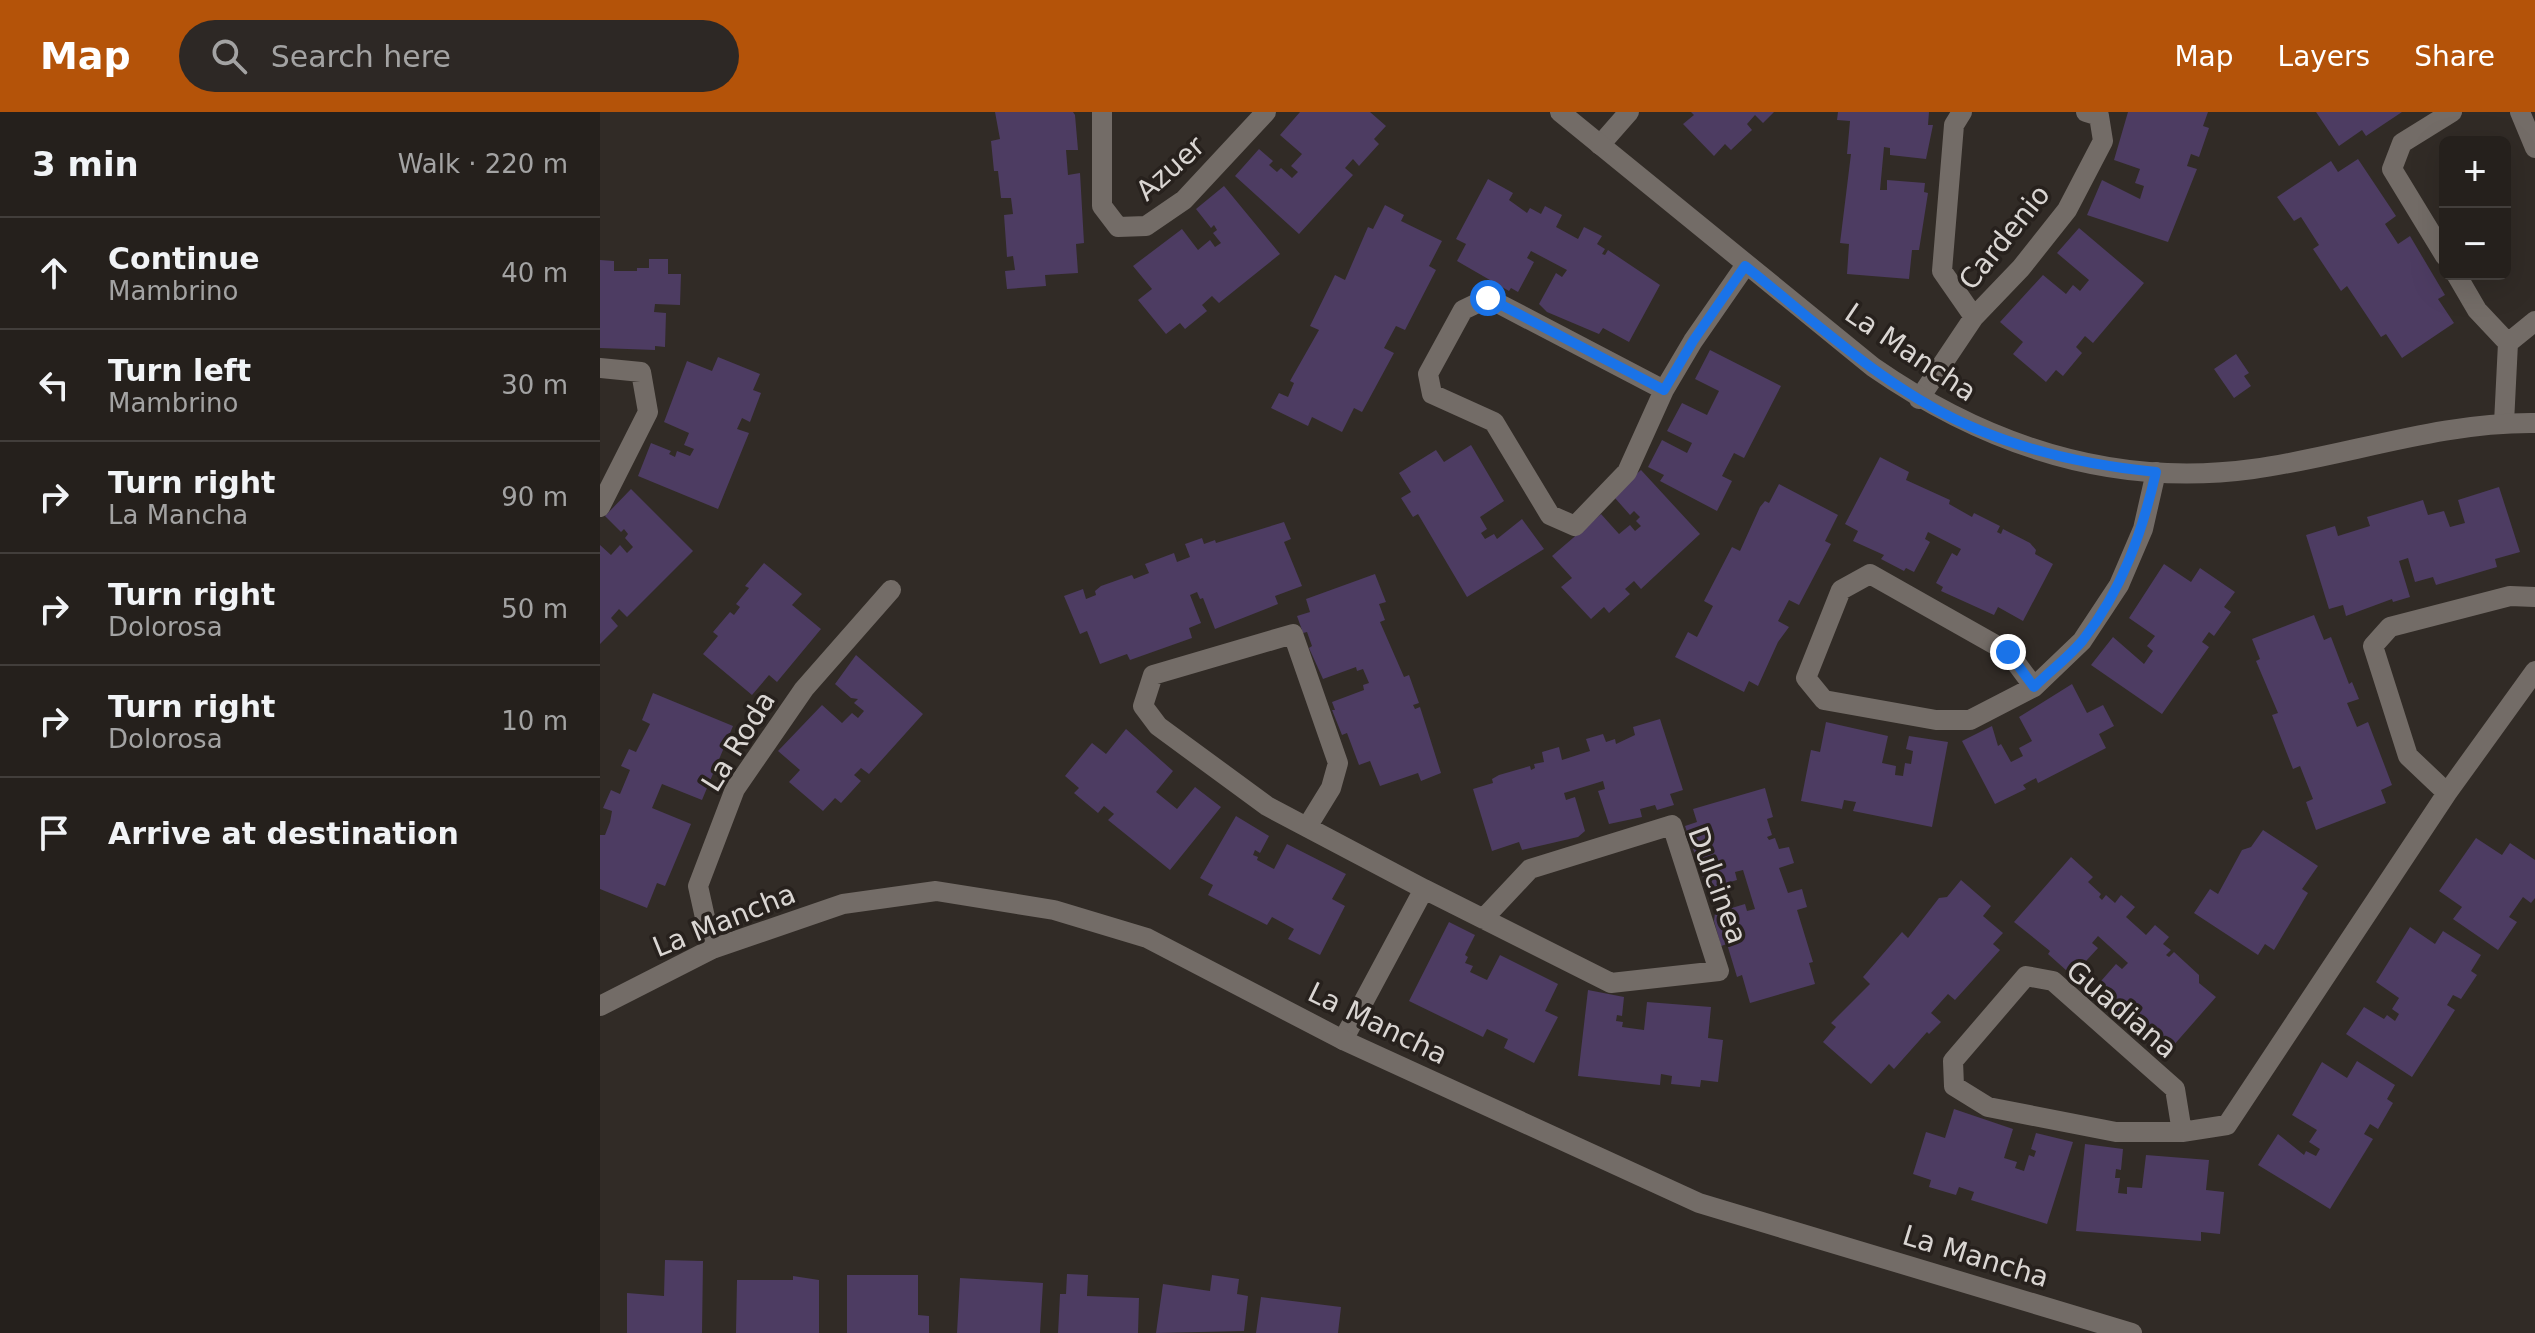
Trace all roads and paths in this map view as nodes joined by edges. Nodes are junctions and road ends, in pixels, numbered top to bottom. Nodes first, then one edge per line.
1 (1102, 112) edge
2 (1266, 112) edge
3 (1560, 112) edge
4 (1629, 112) edge
5 (1962, 112) edge
6 (2086, 112) edge
7 (2452, 112) edge
8 (2520, 112) edge
9 (1600, 145) junction
10 (2535, 148) edge
11 (2439, 246) edge
12 (1745, 266) junction
13 (2460, 280) edge
14 (1974, 317) junction
15 (2535, 321) edge
16 (2508, 343) junction
17 (600, 368) edge
18 (1664, 390) junction
19 (1919, 399) junction
20 (2504, 423) junction
21 (2535, 423) edge
22 (2156, 472) junction
23 (600, 507) edge
24 (891, 590) dead end
25 (2535, 597) edge
26 (2535, 671) edge
27 (2034, 687) junction
28 (2447, 793) junction
29 (1307, 827) junction
30 (1424, 889) junction
31 (1483, 919) junction
32 (712, 949) junction
33 (600, 1006) edge
34 (1343, 1040) junction
35 (2182, 1132) junction
36 (2132, 1333) edge

1 - 2 street, Azuer
3 - 9 street, La Mancha
4 - 9 street
5 - 14 street, Cardenio
6 - 14 street, Cardenio
7 - 11 street
8 - 10 street
9 - 12 street, La Mancha
12 - 18 street
12 - 19 street, La Mancha
13 - 16 street
14 - 19 street, Cardenio
15 - 16 street
16 - 20 street
17 - 23 street
18 - 18 street
19 - 22 street, La Mancha
20 - 21 street, La Mancha
20 - 22 street, La Mancha
22 - 27 street
24 - 32 street, La Roda
25 - 28 street
26 - 28 street, Guadiana
27 - 27 street
28 - 35 street, Guadiana
29 - 29 street, Dulcinea
29 - 30 street, Dulcinea
30 - 31 street, Dulcinea
30 - 34 street
31 - 31 street, Dulcinea
32 - 33 street, La Mancha
32 - 34 street, La Mancha
34 - 36 street, La Mancha
35 - 35 street, Guadiana

